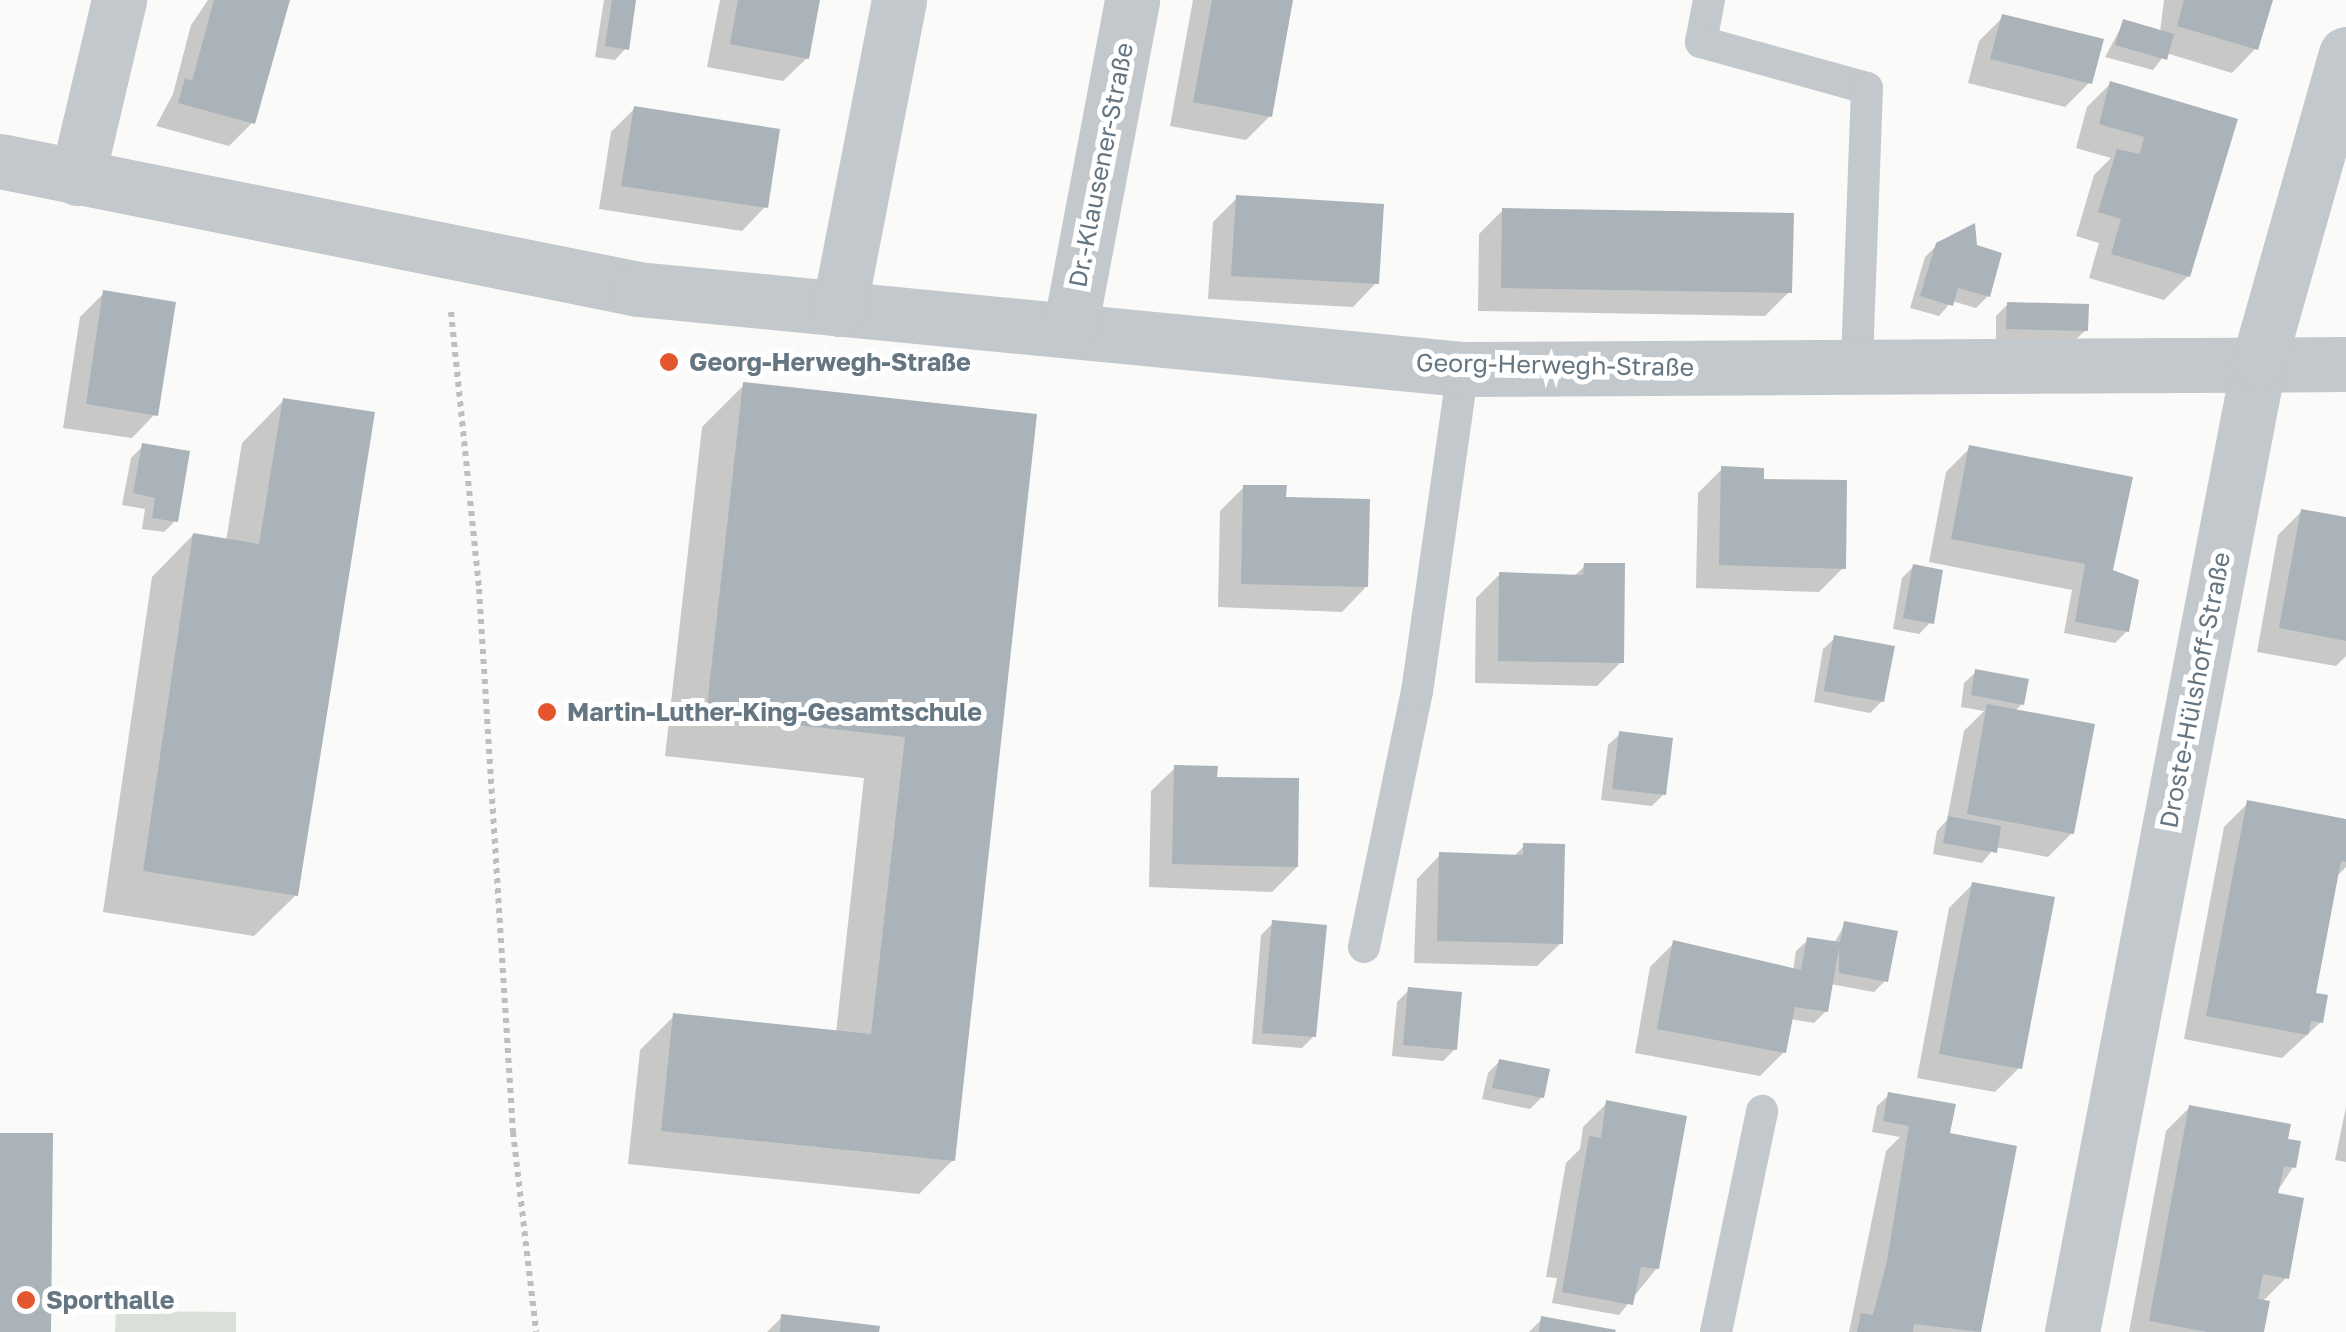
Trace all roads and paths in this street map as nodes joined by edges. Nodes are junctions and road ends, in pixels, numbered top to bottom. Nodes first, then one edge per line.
1 (119, 0) edge
2 (899, 0) edge
3 (1132, 0) edge
4 (1708, 0) edge
5 (2346, 54) edge
6 (0, 161) edge
7 (76, 178) junction
8 (444, 251) junction
9 (839, 309) junction
10 (1070, 330) junction
11 (2258, 361) junction
12 (2346, 364) edge
13 (1857, 366) junction
14 (1463, 369) junction
15 (1364, 947) dead end
16 (1762, 1111) dead end
17 (536, 1332) edge
18 (1716, 1332) edge
19 (2072, 1332) edge

1 - 7 street
2 - 9 street
3 - 10 street, Dr.-Klausener-Straße
4 - 13 lane
5 - 11 street, Droste-Hülshoff-Straße
6 - 7 street, Georg-Herwegh-Straße
7 - 8 street, Georg-Herwegh-Straße
8 - 9 street, Georg-Herwegh-Straße
8 - 17 path
9 - 10 street, Georg-Herwegh-Straße
10 - 14 street, Georg-Herwegh-Straße
11 - 12 street, Georg-Herwegh-Straße
11 - 13 street, Georg-Herwegh-Straße
11 - 19 street, Droste-Hülshoff-Straße
13 - 14 street, Georg-Herwegh-Straße
14 - 15 lane
16 - 18 lane

